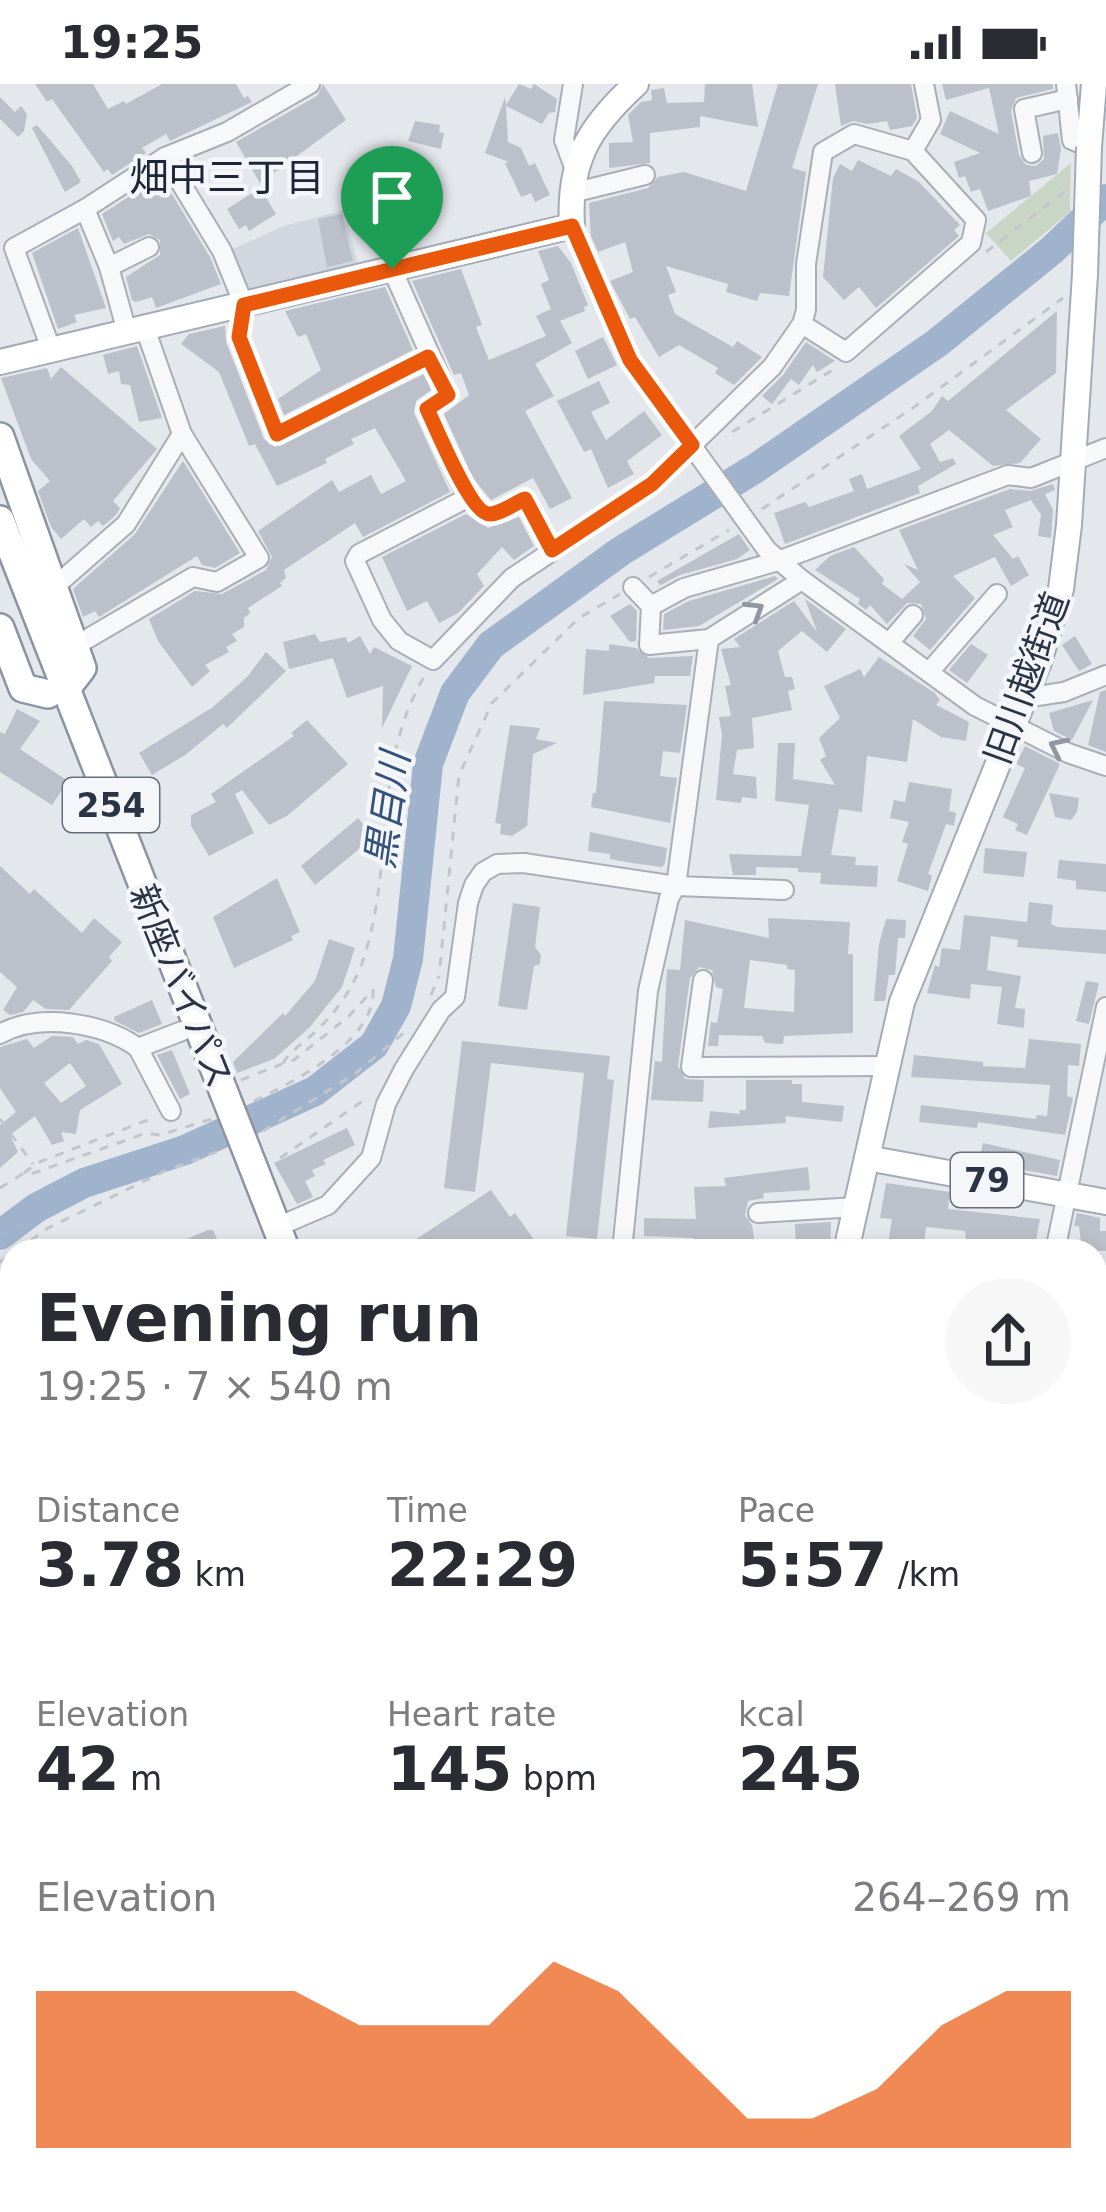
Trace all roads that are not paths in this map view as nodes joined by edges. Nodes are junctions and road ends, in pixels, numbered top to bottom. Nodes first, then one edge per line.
1 (310, 84) edge
2 (549, 84) edge
3 (636, 84) edge
4 (924, 84) edge
5 (1094, 84) edge
6 (572, 88) edge
7 (1067, 92) edge
8 (1096, 130) edge
9 (913, 152) junction
10 (1032, 153) dead end
11 (165, 157) junction
12 (574, 167) junction
13 (645, 175) dead end
14 (572, 193) junction
15 (85, 209) junction
16 (572, 226) junction
17 (149, 248) dead end
18 (109, 267) junction
19 (392, 269) junction
20 (1086, 284) edge
21 (244, 305) junction
22 (802, 324) junction
23 (136, 330) junction
24 (51, 349) junction
25 (428, 357) junction
26 (0, 362) edge
27 (182, 434) junction
28 (0, 437) edge
29 (1106, 448) edge
30 (695, 450) junction
31 (1074, 460) junction
32 (469, 497) junction
33 (0, 520) edge
34 (552, 550) junction
35 (778, 561) junction
36 (0, 568) edge
37 (802, 580) junction
38 (633, 586) road end
39 (53, 588) junction
40 (997, 594) dead end
41 (651, 606) junction
42 (914, 616) dead end
43 (0, 628) edge
44 (709, 639) junction
45 (889, 643) junction
46 (75, 646) junction
47 (929, 672) junction
48 (1106, 675) edge
49 (57, 692) junction
50 (1024, 698) junction
51 (1013, 724) junction
52 (1106, 766) edge
53 (676, 886) junction
54 (784, 890) dead end
55 (703, 980) dead end
56 (1106, 1007) edge
57 (182, 1031) junction
58 (0, 1034) edge
59 (138, 1048) junction
60 (887, 1066) junction
61 (1099, 1079) edge
62 (222, 1100) junction
63 (171, 1111) road end
64 (867, 1158) junction
65 (1070, 1195) junction
66 (1106, 1202) edge
67 (856, 1207) junction
68 (758, 1213) dead end
69 (276, 1239) edge
70 (282, 1239) edge
71 (623, 1239) edge
72 (849, 1239) edge
73 (1058, 1239) edge

1 - 11 street
2 - 6 street
3 - 12 main road
4 - 9 street
5 - 8 main road, 旧川越街道
6 - 12 street
7 - 8 street
7 - 10 street
8 - 20 main road, 旧川越街道, bridge
9 - 22 street
9 - 22 street
11 - 15 street
11 - 21 street
12 - 14 main road
13 - 14 street
14 - 16 main road
15 - 18 street
15 - 24 street
16 - 19 main road
16 - 30 street
17 - 18 street
18 - 23 street
19 - 21 main road
19 - 25 street
20 - 31 main road, 旧川越街道
21 - 23 main road
21 - 25 street
22 - 30 street
23 - 24 main road
23 - 27 street
24 - 26 main road
25 - 32 street
27 - 39 street
27 - 46 street
28 - 39 highway
29 - 31 street
30 - 34 street
30 - 35 street
31 - 35 street
31 - 50 main road, 旧川越街道
32 - 34 street
32 - 34 street
33 - 49 highway, 新座バイパス / 254
35 - 37 street
35 - 41 street
36 - 49 highway, 新座バイパス / 254
44 -> 37 street
37 - 45 street
38 - 41 street
39 - 46 highway
40 - 47 street
41 - 44 street
42 - 45 street
43 - 49 highway
44 - 53 street
45 - 47 street
46 - 49 highway
47 - 51 street
48 - 50 street
49 - 57 highway, 新座バイパス / 254
49 - 62 highway, 新座バイパス / 254
50 - 51 main road, 旧川越街道
52 -> 51 street
51 - 60 main road, 旧川越街道
53 - 54 street
53 - 70 street
53 - 71 street
55 - 60 street
56 - 61 street
57 - 59 street
57 - 62 highway, 新座バイパス / 254
58 - 59 street
59 - 63 street
60 - 64 main road, 旧川越街道
61 - 65 street
62 - 69 highway, 新座バイパス / 254
64 - 65 main road, 79
64 - 67 main road, 旧川越街道
65 - 66 main road, 79
65 - 73 street
67 - 68 street
67 - 72 main road, 旧川越街道

